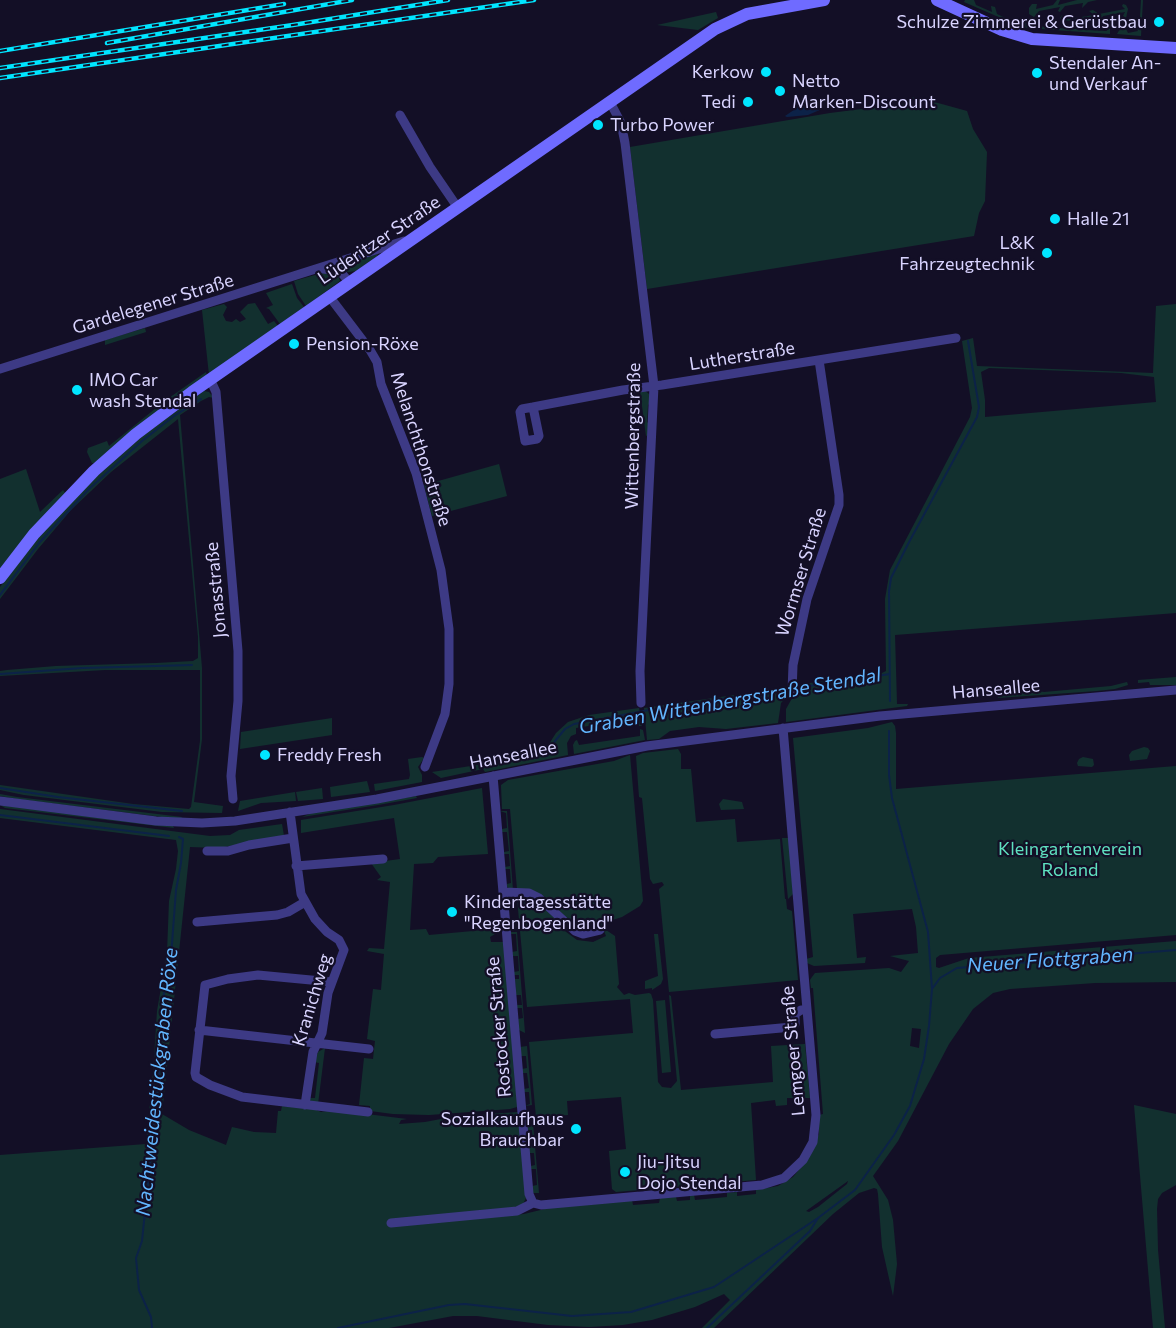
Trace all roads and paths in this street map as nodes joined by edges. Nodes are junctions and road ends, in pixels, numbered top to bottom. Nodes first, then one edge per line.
1 (824, 0) edge
2 (937, 0) edge
3 (1176, 48) edge
4 (610, 102) junction
5 (400, 115) dead end
6 (458, 208) junction
7 (413, 238) junction
8 (315, 270) junction
9 (350, 282) junction
10 (329, 296) junction
11 (956, 338) dead end
12 (819, 360) junction
13 (0, 369) edge
14 (210, 380) junction
15 (654, 386) junction
16 (533, 407) dead end
17 (0, 578) edge
18 (791, 689) dead end
19 (1176, 690) edge
20 (640, 703) dead end
21 (783, 728) junction
22 (424, 766) dead end
23 (493, 776) junction
24 (233, 799) dead end
25 (0, 801) edge
26 (290, 812) junction
27 (293, 838) junction
28 (207, 851) dead end
29 (383, 859) dead end
30 (296, 866) junction
31 (504, 892) junction
32 (304, 902) junction
33 (197, 922) dead end
34 (600, 930) dead end
35 (332, 982) junction
36 (806, 1010) junction
37 (199, 1030) junction
38 (715, 1034) dead end
39 (317, 1044) junction
40 (369, 1049) dead end
41 (305, 1105) junction
42 (368, 1112) dead end
43 (533, 1203) junction
44 (391, 1223) dead end

1 - 4 main road, Lüderitzer Straße
2 - 3 main road
4 - 6 main road, Lüderitzer Straße
4 - 15 street, Wittenbergstraße
5 - 6 street
6 - 7 main road, Lüderitzer Straße
7 - 8 street, Gardelegener Straße
7 - 9 main road, Lüderitzer Straße
8 - 9 street, Gardelegener Straße
8 - 13 street, Gardelegener Straße
9 - 10 main road, Lüderitzer Straße
10 - 14 main road, Lüderitzer Straße
10 - 22 street, Melanchthonstraße
11 - 12 street, Lutherstraße
12 - 15 street, Lutherstraße
12 - 18 street, Wormser Straße
14 - 17 main road, Lüderitzer Straße
14 - 24 street, Jonasstraße
15 - 16 street, Lutherstraße
15 - 20 street, Wittenbergstraße
19 - 21 street, Hanseallee
21 - 23 street, Hanseallee
21 - 36 street, Lemgoer Straße
23 - 26 street, Hanseallee
23 - 31 street, Rostocker Straße
25 - 26 street, Hanseallee
26 - 27 street, Kranichweg
27 - 28 street
27 - 30 street, Kranichweg
29 - 30 street
30 - 32 street, Kranichweg
31 - 34 street
31 - 43 street, Rostocker Straße
32 - 33 street
32 - 35 street, Kranichweg
35 - 37 street
35 - 39 street, Kranichweg
36 - 38 street
36 - 43 street, Lemgoer Straße
37 - 39 street
37 - 41 street
39 - 40 street
39 - 41 street, Kranichweg
41 - 42 street
43 - 44 street, Lemgoer Straße

